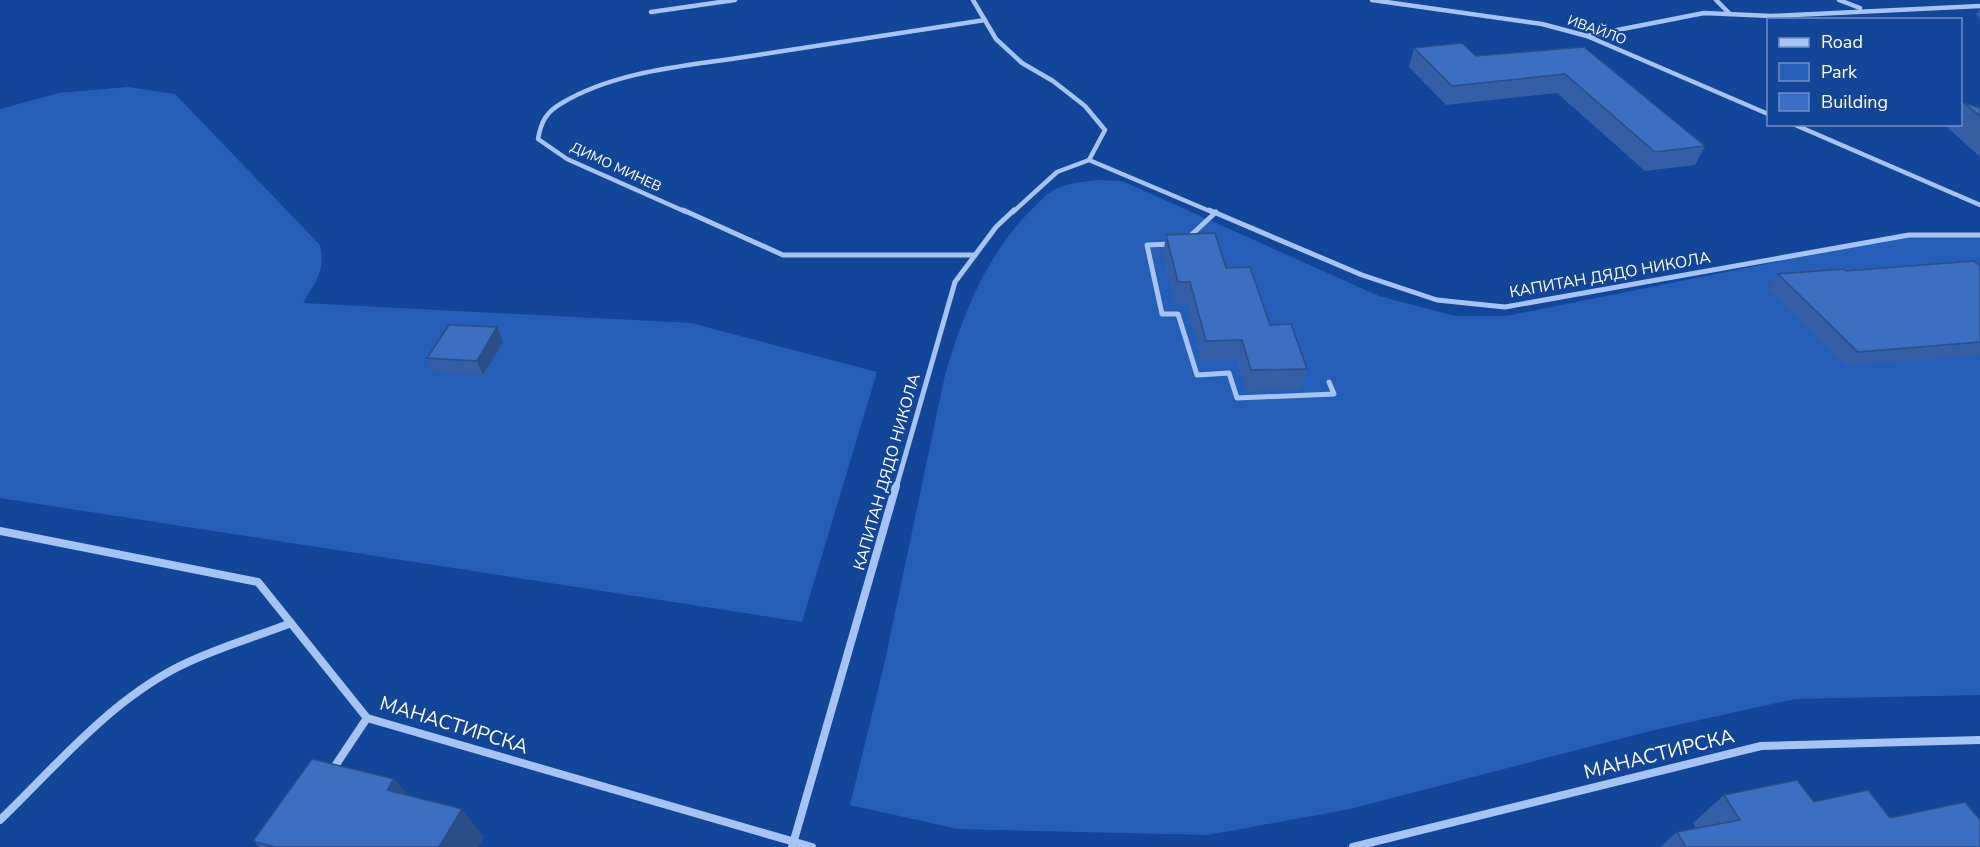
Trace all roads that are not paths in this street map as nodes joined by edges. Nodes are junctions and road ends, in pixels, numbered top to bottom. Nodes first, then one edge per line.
1 (735, 0) edge
2 (973, 0) edge
3 (1372, 0) edge
4 (1716, 0) edge
5 (1839, 0) edge
6 (1980, 6) edge
7 (1863, 10) junction
8 (651, 12) dead end
9 (1731, 14) junction
10 (985, 20) junction
11 (1587, 36) junction
12 (1767, 114) edge
13 (1798, 126) edge
14 (1089, 160) junction
15 (1980, 206) edge
16 (1216, 212) junction
17 (1980, 236) edge
18 (975, 255) junction
19 (1329, 382) dead end
20 (0, 531) edge
21 (291, 623) junction
22 (367, 718) junction
23 (1980, 740) edge
24 (327, 778) edge
25 (0, 820) edge
26 (793, 844) edge
27 (812, 847) edge
28 (1353, 847) edge

1 - 8 street
2 - 10 street
3 - 11 street, ИВАЙЛО
4 - 9 street
5 - 7 street
6 - 7 street
7 - 9 street
9 - 11 street
10 - 14 street
10 - 18 street, ДИМО МИНЕВ
11 - 12 street, ИВАЙЛО
13 - 15 street
14 - 16 street, КАПИТАН ДЯДО НИКОЛА
14 - 18 street, КАПИТАН ДЯДО НИКОЛА
16 - 17 street, КАПИТАН ДЯДО НИКОЛА
16 - 19 street
18 - 26 street, КАПИТАН ДЯДО НИКОЛА
20 - 21 street, МАНАСТИРСКА
21 - 22 street, МАНАСТИРСКА
21 - 25 street
22 - 24 street
22 - 26 street, МАНАСТИРСКА
23 - 28 street, МАНАСТИРСКА
26 - 27 street, МАНАСТИРСКА

